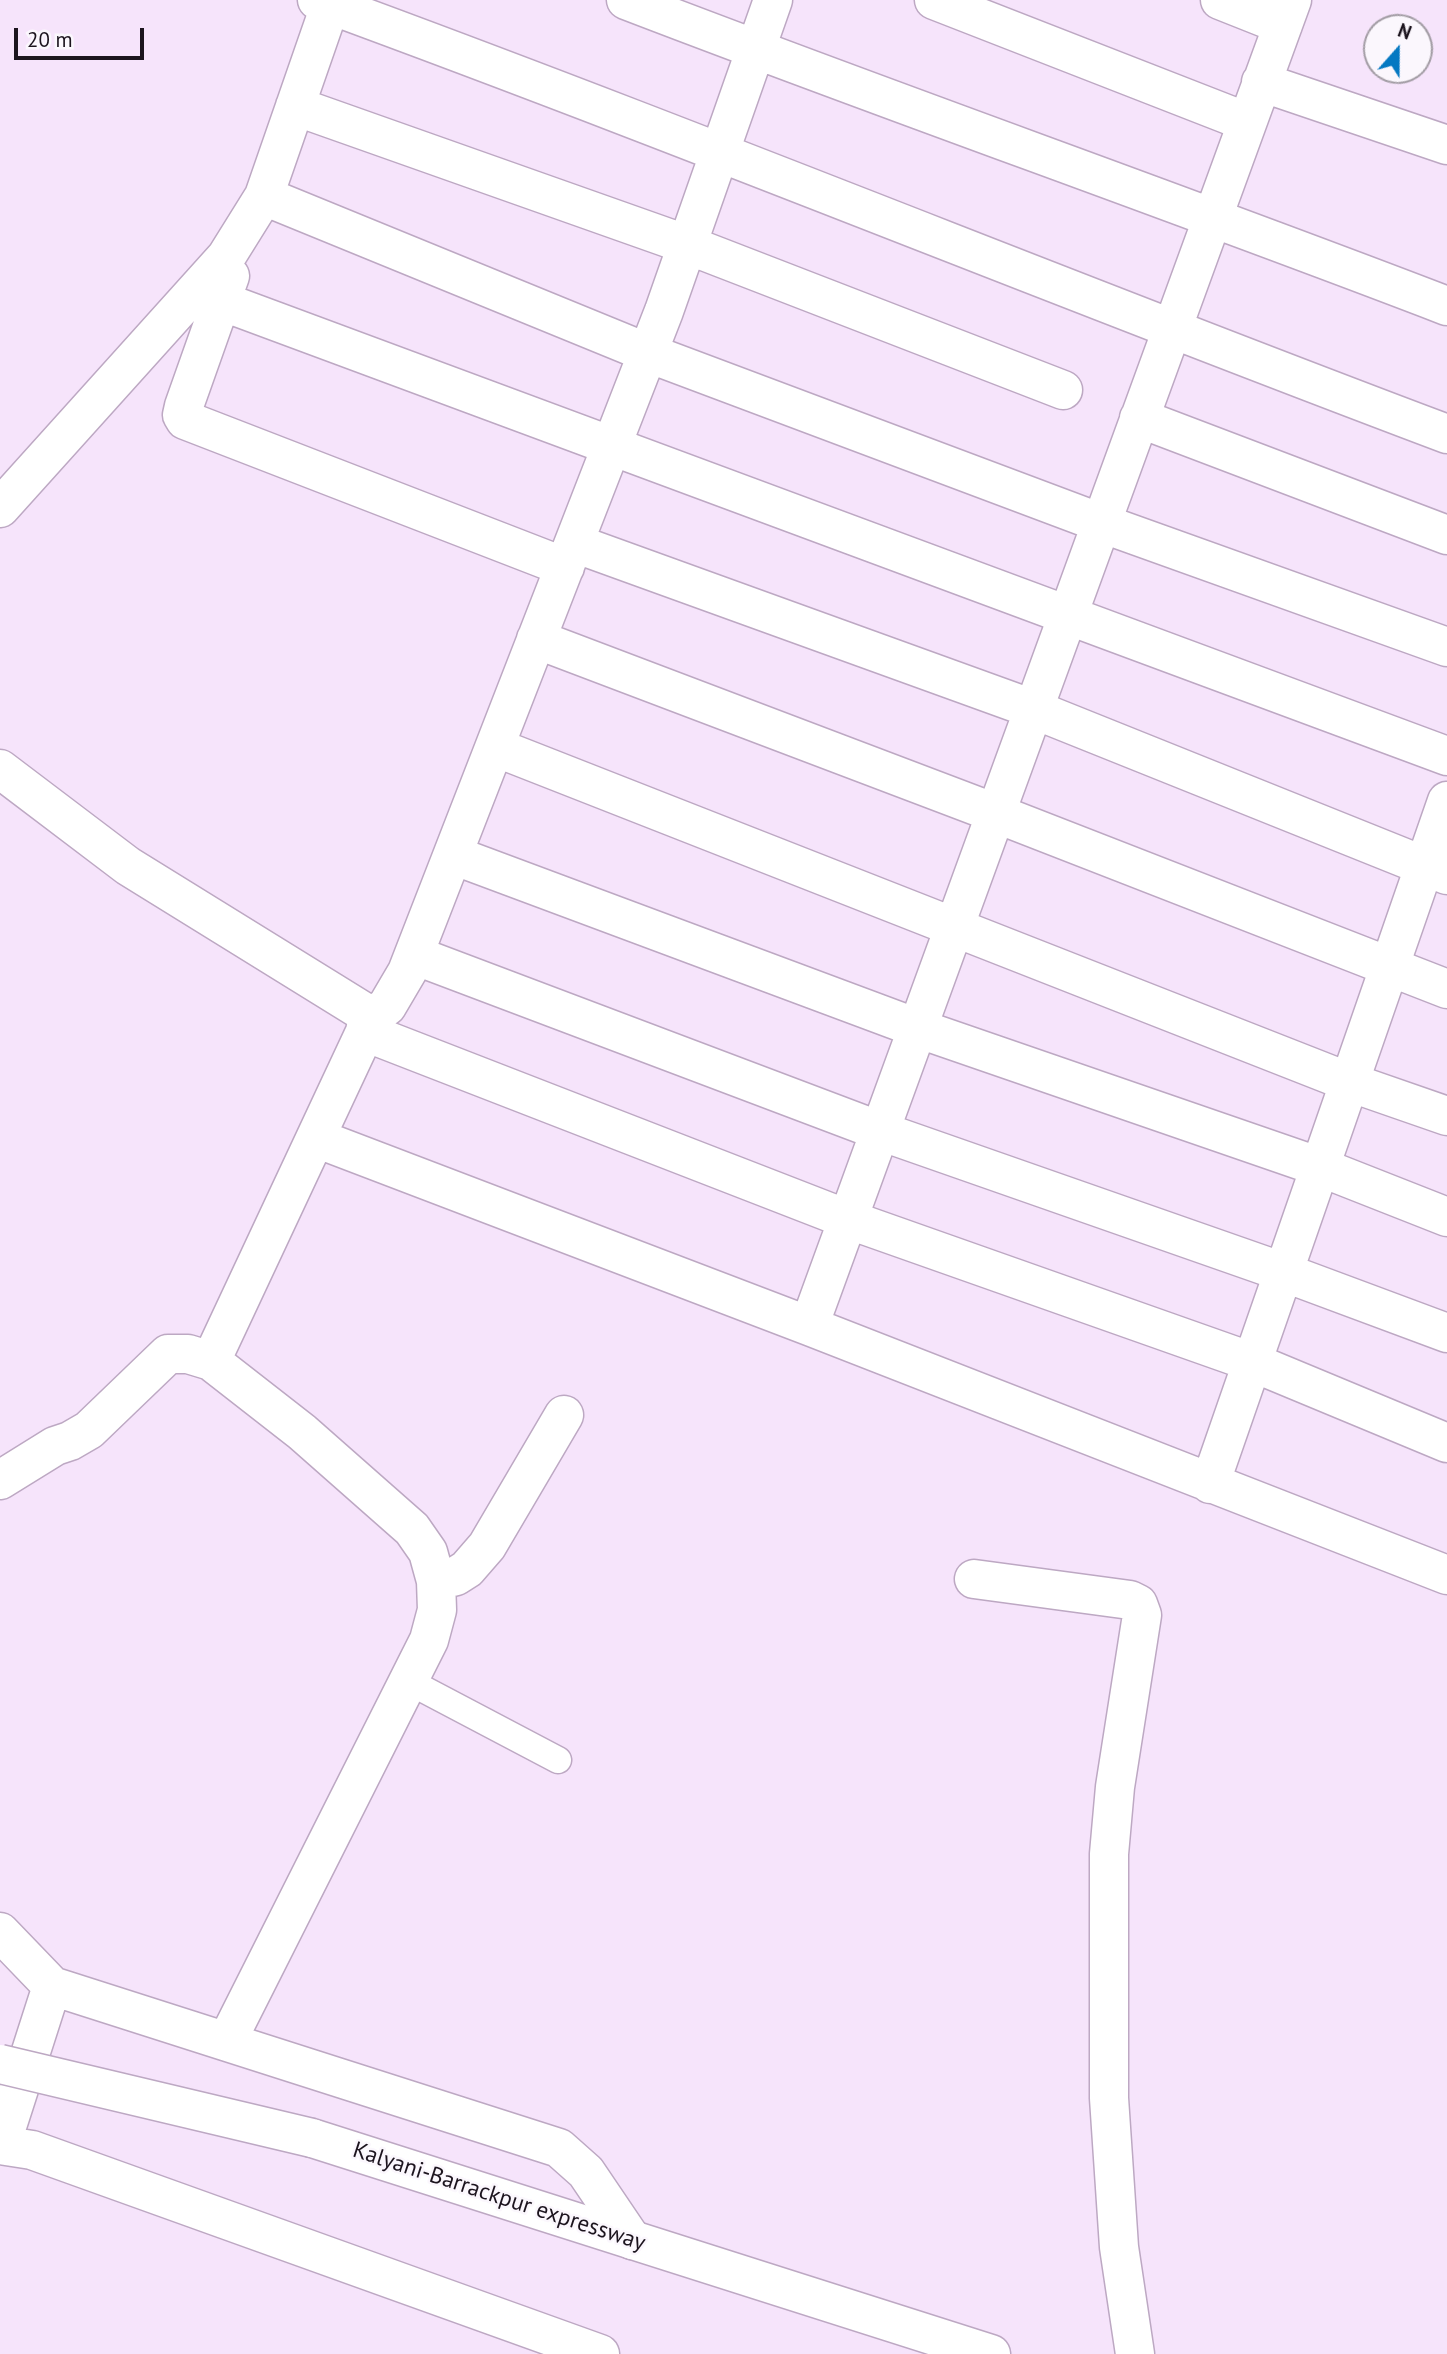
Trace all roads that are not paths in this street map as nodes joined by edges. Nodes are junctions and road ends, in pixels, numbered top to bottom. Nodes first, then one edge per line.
1 (626, 0) edge
2 (773, 0) edge
3 (934, 0) edge
4 (1220, 0) edge
5 (326, 2) edge
6 (1287, 13) edge
7 (755, 50) junction
8 (1261, 82) junction
9 (295, 106) junction
10 (1247, 122) junction
11 (1447, 145) edge
12 (720, 151) junction
13 (255, 210) junction
14 (1212, 216) junction
15 (688, 245) junction
16 (221, 301) junction
17 (1447, 306) edge
18 (1171, 330) junction
19 (648, 353) junction
20 (1063, 390) dead end
21 (1139, 418) junction
22 (1447, 434) edge
23 (612, 446) junction
24 (0, 508) edge
25 (1101, 523) junction
26 (1447, 535) edge
27 (569, 555) junction
28 (1067, 617) junction
29 (536, 639) junction
30 (1447, 647) edge
31 (1033, 709) junction
32 (495, 747) junction
33 (1447, 756) edge
34 (0, 769) edge
35 (1447, 801) edge
36 (995, 813) junction
37 (453, 855) junction
38 (1436, 870) edge
39 (954, 926) junction
40 (414, 955) junction
41 (1389, 967) junction
42 (1447, 989) edge
43 (366, 1027) junction
44 (917, 1028) junction
45 (1349, 1082) junction
46 (1447, 1116) edge
47 (880, 1131) junction
48 (316, 1138) junction
49 (1320, 1167) junction
50 (1447, 1217) edge
51 (847, 1219) junction
52 (1283, 1272) junction
53 (808, 1325) junction
54 (1447, 1333) edge
55 (211, 1361) junction
56 (1252, 1362) junction
57 (564, 1415) dead end
58 (1447, 1443) edge
59 (0, 1480) edge
60 (1210, 1483) junction
61 (1447, 1575) edge
62 (974, 1579) dead end
63 (436, 1581) junction
64 (408, 1681) junction
65 (558, 1760) dead end
66 (0, 1932) edge
67 (52, 1986) junction
68 (227, 2041) junction
69 (0, 2064) edge
70 (0, 2145) edge
71 (632, 2240) junction
72 (600, 2354) edge
73 (991, 2354) edge
74 (1135, 2354) edge

1 - 7 main road
2 - 7 main road
3 - 10 main road
4 - 6 main road
5 - 9 main road
5 - 12 main road
6 - 8 main road
7 - 12 main road
7 - 14 main road
8 - 10 main road
8 - 11 main road
9 - 13 main road
9 - 15 main road
10 - 14 main road
12 - 15 main road
12 - 18 main road
13 - 16 main road
13 - 19 main road
13 - 24 main road
14 - 17 main road
14 - 18 main road
15 - 19 main road
15 - 20 main road
16 - 23 main road
16 - 27 main road
18 - 21 main road
18 - 22 main road
19 - 23 main road
19 - 25 main road
21 - 25 main road
21 - 26 main road
23 - 27 main road
23 - 28 main road
25 - 28 main road
25 - 30 main road
27 - 29 main road
27 - 31 main road
28 - 31 main road
28 - 33 main road
29 - 32 main road
29 - 36 main road
31 - 36 main road
31 - 38 main road
32 - 37 main road
32 - 39 main road
34 - 43 main road
35 - 38 main road
36 - 39 main road
36 - 41 main road
37 - 40 main road
37 - 44 main road
38 - 41 main road
39 - 44 main road
39 - 45 main road
40 - 43 main road
40 - 47 main road
41 - 42 main road
41 - 45 main road
43 - 48 main road
43 - 51 main road
44 - 47 main road
44 - 49 main road
45 - 46 main road
45 - 49 main road
47 - 51 main road
47 - 52 main road
48 - 53 main road
48 - 55 main road
49 - 50 main road
49 - 52 main road
51 - 53 main road
51 - 56 main road
52 - 54 main road
52 - 56 main road
53 - 60 main road
55 - 59 main road
55 - 63 main road
56 - 58 main road
56 - 60 main road
57 - 63 main road
60 - 61 main road
62 - 74 main road
63 - 64 main road
64 - 65 lane
64 - 68 main road
66 - 67 main road
67 - 68 main road
67 - 70 main road
68 - 71 main road
69 - 71 main road, Kalyani-Barrackpur expressway, bridge
70 - 72 main road
71 - 73 main road, Kalyani-Barrackpur expressway

